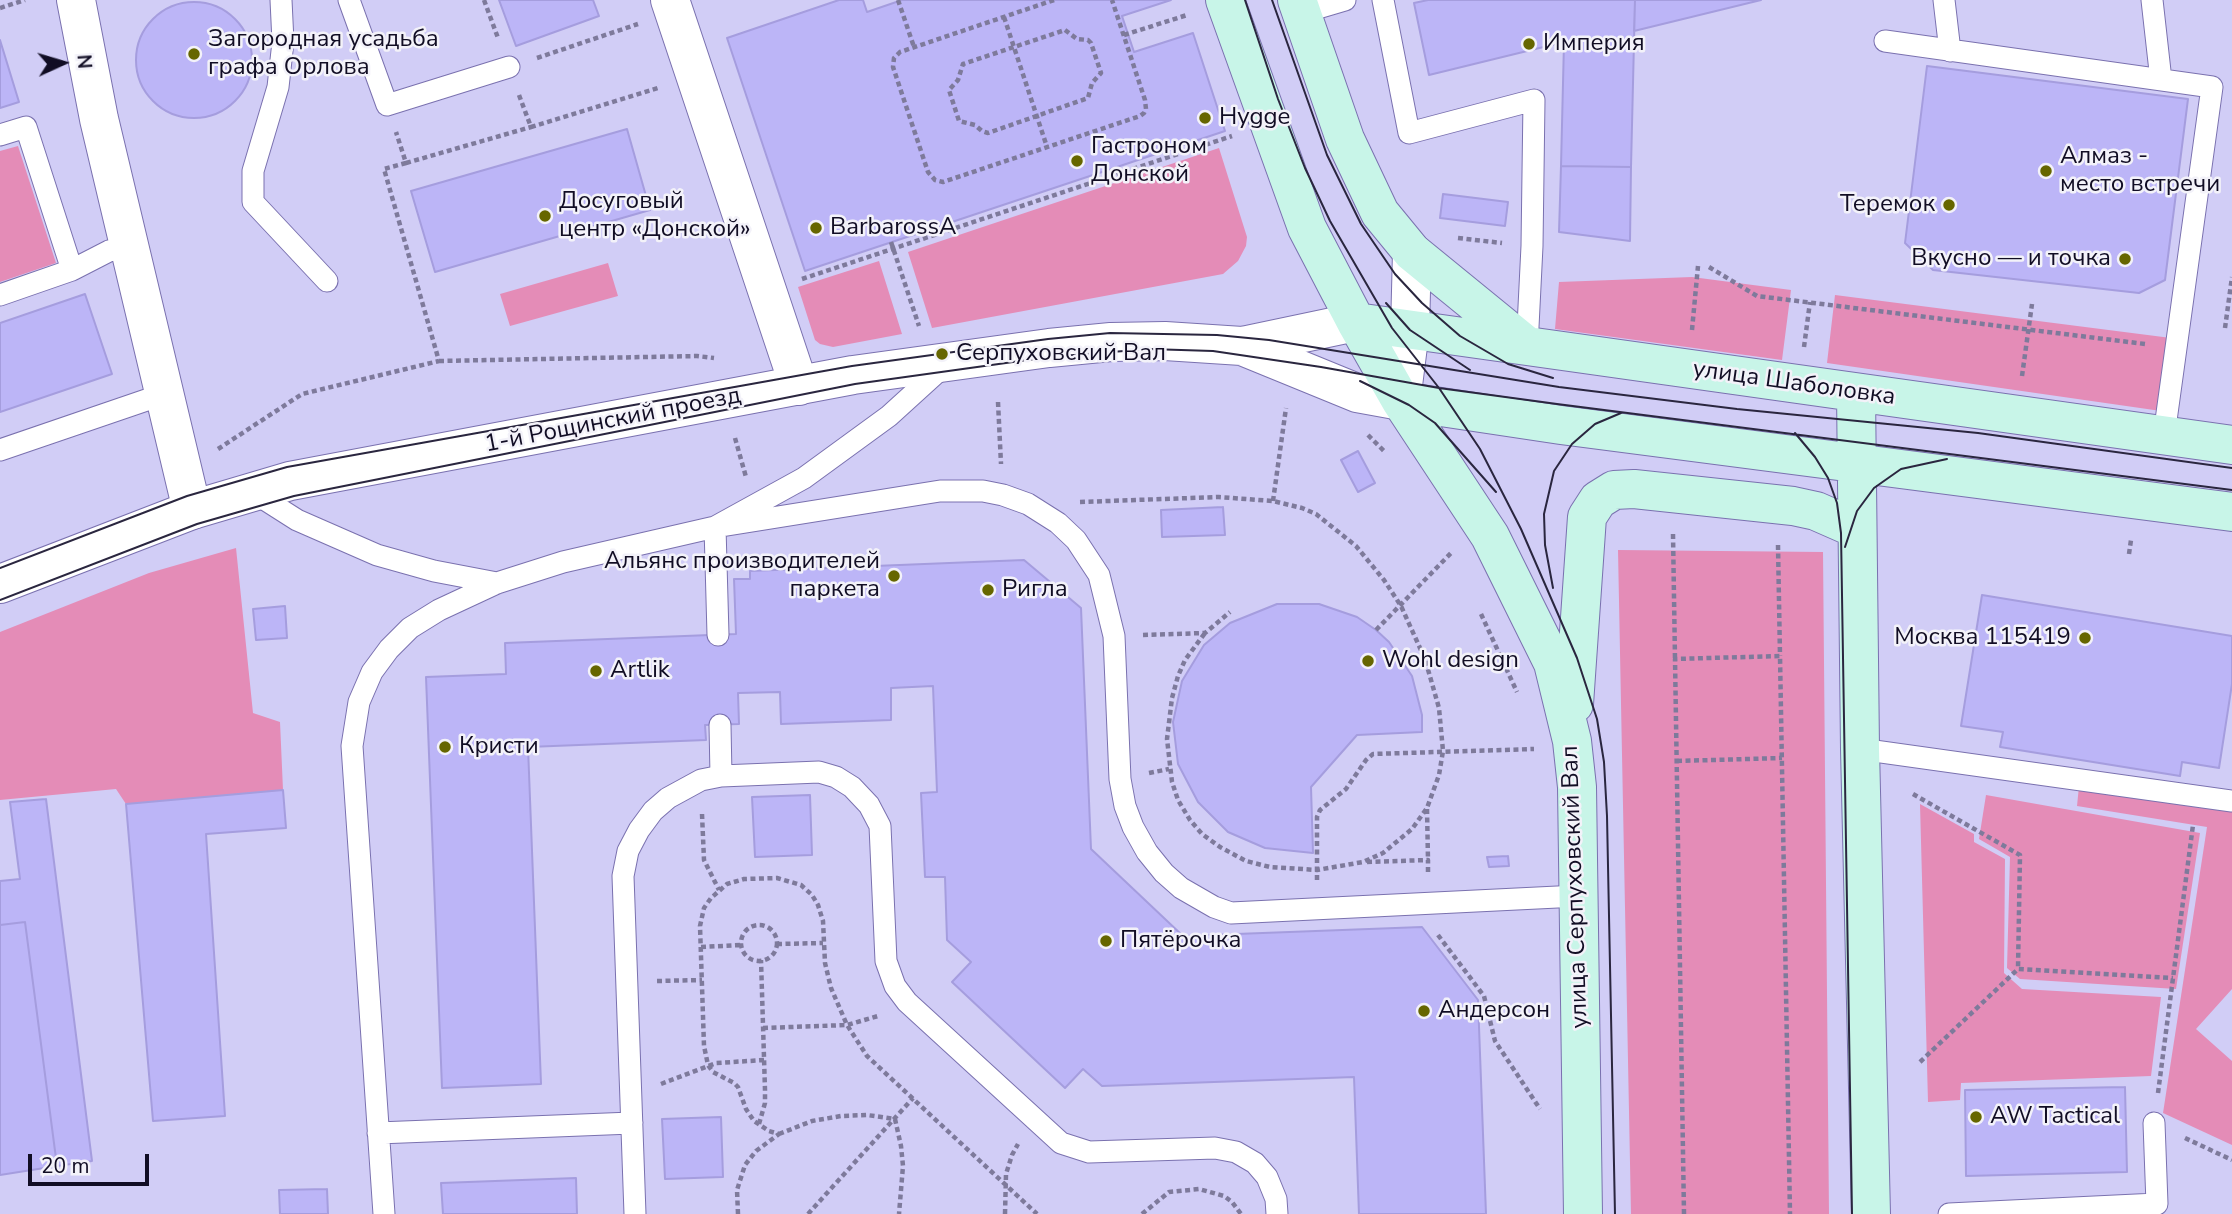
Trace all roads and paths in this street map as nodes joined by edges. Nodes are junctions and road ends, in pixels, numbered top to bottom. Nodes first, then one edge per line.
1 (25, 0) edge
2 (76, 0) edge
3 (281, 0) edge
4 (349, 0) edge
5 (670, 0) edge
6 (898, 0) edge
7 (1054, 0) edge
8 (1112, 0) edge
9 (1224, 0) edge
10 (1345, 0) edge
11 (1383, 0) edge
12 (1944, 0) edge
13 (2152, 0) edge
14 (1299, 6) edge
15 (0, 8) edge
16 (1187, 15) dead end
17 (1004, 17) junction
18 (1124, 35) junction
19 (603, 36) dead end
20 (1885, 41) dead end
21 (914, 47) junction
22 (1014, 47) junction
23 (1950, 51) junction
24 (509, 67) joint
25 (695, 77) junction
26 (2161, 80) junction
27 (608, 104) dead end
28 (387, 105) junction
29 (1037, 116) junction
30 (531, 127) dead end
31 (1243, 132) dead end
32 (0, 135) edge
33 (1047, 147) junction
34 (405, 163) junction
35 (891, 242) dead end
36 (130, 246) junction
37 (893, 249) junction
38 (1412, 252) junction
39 (1698, 266) dead end
40 (1709, 267) dead end
41 (72, 270) junction
42 (2232, 277) edge
43 (327, 281) dead end
44 (768, 291) junction
45 (0, 295) edge
46 (1810, 302) junction
47 (2032, 304) dead end
48 (1356, 323) junction
49 (2225, 328) dead end
50 (920, 329) dead end
51 (1410, 330) junction
52 (2028, 330) junction
53 (1691, 340) dead end
54 (2146, 344) dead end
55 (1242, 346) junction
56 (1527, 347) junction
57 (1803, 350) dead end
58 (721, 359) dead end
59 (439, 360) junction
60 (948, 362) junction
61 (799, 386) junction
62 (2020, 389) dead end
63 (1856, 393) junction
64 (164, 394) junction
65 (1288, 398) dead end
66 (1401, 401) junction
67 (998, 402) dead end
68 (1362, 430) dead end
69 (2164, 435) junction
70 (734, 436) dead end
71 (2232, 445) edge
72 (217, 449) dead end
73 (0, 450) edge
74 (1388, 455) dead end
75 (1856, 462) junction
76 (1002, 469) dead end
77 (750, 488) dead end
78 (253, 492) junction
79 (1273, 500) junction
80 (1028, 504) junction
81 (192, 510) junction
82 (2232, 512) edge
83 (715, 527) junction
84 (1857, 529) junction
85 (1447, 542) dead end
86 (1673, 550) dead end
87 (1778, 551) dead end
88 (1452, 552) junction
89 (1458, 564) dead end
90 (497, 583) junction
91 (0, 584) edge
92 (1401, 606) junction
93 (1230, 612) dead end
94 (1480, 614) dead end
95 (1113, 628) junction
96 (1376, 631) dead end
97 (1205, 633) junction
98 (718, 635) dead end
99 (1780, 656) junction
100 (1675, 659) junction
101 (1520, 701) dead end
102 (720, 725) dead end
103 (1546, 746) junction
104 (1860, 748) junction
105 (1443, 751) junction
106 (1782, 758) junction
107 (1677, 761) junction
108 (711, 778) junction
109 (1913, 794) dead end
110 (2232, 801) edge
111 (1427, 808) junction
112 (2192, 831) dead end
113 (1428, 860) junction
114 (1363, 862) junction
115 (1317, 870) junction
116 (719, 890) junction
117 (1578, 896) junction
118 (1422, 903) junction
119 (1318, 908) junction
120 (823, 943) junction
121 (777, 944) junction
122 (742, 945) junction
123 (701, 947) junction
124 (761, 960) junction
125 (2018, 969) junction
126 (2173, 978) junction
127 (702, 980) junction
128 (627, 982) junction
129 (907, 1002) junction
130 (847, 1025) junction
131 (763, 1028) junction
132 (765, 1060) junction
133 (1920, 1062) dead end
134 (708, 1065) junction
135 (631, 1098) junction
136 (913, 1098) junction
137 (895, 1119) junction
138 (1548, 1119) dead end
139 (2154, 1123) junction
140 (632, 1124) junction
141 (758, 1124) junction
142 (1038, 1124) junction
143 (378, 1133) junction
144 (779, 1134) junction
145 (2232, 1160) edge
146 (1004, 1184) junction
147 (2158, 1209) edge
148 (384, 1214) edge
149 (635, 1214) edge
150 (738, 1214) edge
151 (808, 1214) edge
152 (899, 1214) edge
153 (1005, 1214) edge
154 (1037, 1214) edge
155 (1142, 1214) edge
156 (1241, 1214) edge
157 (1277, 1214) edge
158 (1583, 1214) edge
159 (1684, 1214) edge
160 (1790, 1214) edge
161 (1871, 1214) edge
162 (1950, 1214) edge

1 - 15 path
2 - 36 street
3 - 43 lane
4 - 28 lane
5 - 25 street
6 - 21 path
7 - 17 path
8 - 18 path
9 - 48 main road, улица Серпуховский Вал
10 - 14 lane
11 - 56 lane
12 - 23 lane
13 - 26 lane
14 - 38 main road
16 - 18 path
17 - 21 path
17 - 22 path
18 - 33 path
19 - 24 path
20 - 23 lane
21 - 33 path
22 - 29 path
22 - 29 path
22 - 29 path
23 - 26 lane
24 - 28 lane
25 - 27 path
25 - 44 street
26 - 69 lane
28 - 34 path
29 - 33 path
30 - 34 path
31 - 37 path
32 - 41 lane
34 - 59 path
35 - 37 path
36 - 41 lane
36 - 64 street
37 - 44 path
37 - 50 path
38 - 51 street
38 - 56 main road
39 - 53 path
40 - 46 path
41 - 45 lane
42 - 49 path
44 - 61 street
46 - 52 path
46 - 57 path
47 - 52 path
48 - 51 main road, улица Шаболовка
48 - 55 street, 1-й Рощинский проезд
48 - 66 main road, улица Серпуховский Вал
51 - 56 main road, улица Шаболовка
51 - 66 street
52 - 54 path
52 - 62 path
55 - 60 street, 1-й Рощинский проезд
55 - 66 street, 1-й Рощинский проезд
56 - 63 main road, улица Шаболовка
58 - 59 path
59 - 72 path
60 - 61 street, 1-й Рощинский проезд
60 - 83 lane
61 - 78 street, 1-й Рощинский проезд
63 - 69 main road, улица Шаболовка
63 - 75 main road
64 - 73 lane
64 - 81 street
65 - 79 path
66 - 75 main road
66 - 103 main road, улица Серпуховский Вал
67 - 76 path
68 - 74 path
69 - 71 main road, улица Шаболовка
70 - 77 path
75 - 82 main road
75 - 84 main road
78 - 81 street, 1-й Рощинский проезд
78 - 90 lane
79 - 80 path
79 - 92 path
80 - 83 lane
80 - 95 lane
81 - 91 street, 1-й Рощинский проезд
83 - 90 lane
83 - 98 lane
84 - 103 main road
84 - 104 main road
85 - 88 path
86 - 100 path
87 - 99 path
88 - 89 path
88 - 92 path
90 - 143 lane
92 - 96 path
92 - 105 path
93 - 97 path
94 - 101 path
95 - 97 path
95 - 119 lane
97 - 115 path
99 - 100 path
99 - 106 path
100 - 107 path
102 - 108 lane
103 - 105 path
103 - 117 main road, улица Серпуховский Вал
104 - 110 lane
104 - 161 main road
105 - 111 path
105 - 115 path
106 - 107 path
106 - 160 path
107 - 159 path
108 - 116 path
108 - 128 lane
108 - 129 lane
109 - 125 path
111 - 113 path
111 - 114 path
112 - 126 path
113 - 114 path
113 - 118 path
114 - 115 path
115 - 119 path
116 - 120 path
116 - 123 path
117 - 118 lane
117 - 158 main road, улица Серпуховский Вал
118 - 119 lane
118 - 138 path
120 - 121 path
120 - 130 path
121 - 122 path
121 - 124 path
122 - 123 path
122 - 124 path
123 - 127 path
124 - 131 path
125 - 126 path
125 - 133 path
126 - 139 path
127 - 128 path
127 - 134 path
128 - 135 lane
129 - 130 path
129 - 142 lane
130 - 131 path
130 - 136 path
131 - 132 path
132 - 134 path
132 - 141 path
134 - 135 path
134 - 141 path
135 - 140 lane
136 - 137 path
136 - 146 path
137 - 144 path
137 - 151 path
137 - 152 path
139 - 145 path
139 - 147 lane
140 - 143 lane
140 - 149 lane
141 - 144 path
142 - 146 path
142 - 157 lane
143 - 148 lane
144 - 150 path
146 - 153 path
146 - 154 path
147 - 162 lane
155 - 156 path

